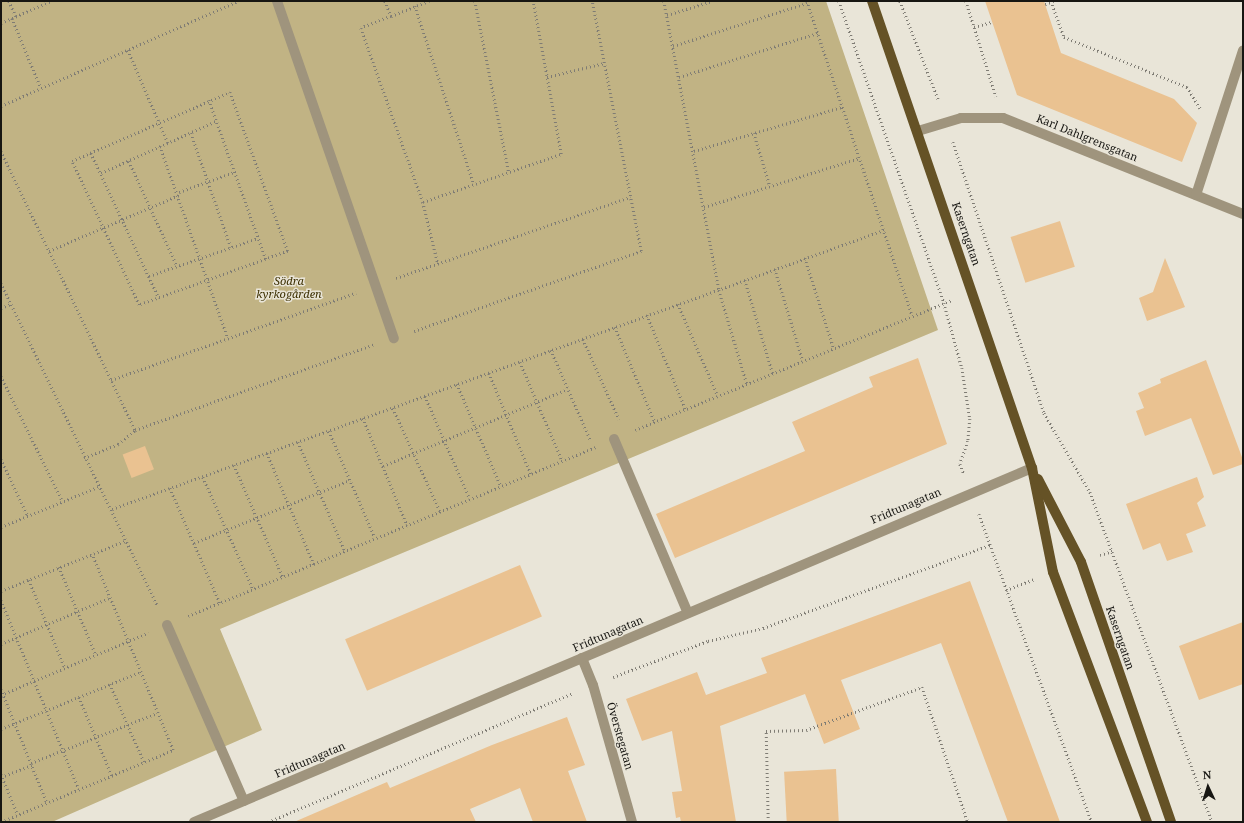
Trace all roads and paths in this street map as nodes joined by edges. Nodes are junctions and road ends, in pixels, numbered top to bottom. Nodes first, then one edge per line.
1 (10, 1) edge
2 (51, 1) edge
3 (238, 1) edge
4 (276, 1) edge
5 (385, 1) edge
6 (429, 1) edge
7 (474, 1) edge
8 (533, 1) edge
9 (592, 1) edge
10 (664, 1) edge
11 (712, 1) edge
12 (839, 1) edge
13 (900, 1) edge
14 (966, 1) edge
15 (1052, 1) edge
16 (45, 2) edge
17 (807, 2) edge
18 (701, 3) edge
19 (874, 3) edge
20 (1045, 4) dead end
21 (415, 6) junction
22 (667, 15) junction
23 (16, 16) junction
24 (391, 16) junction
25 (12, 18) junction
26 (992, 22) dead end
27 (1, 23) edge
28 (974, 27) junction
29 (818, 33) junction
30 (673, 46) junction
31 (128, 50) junction
32 (1243, 50) edge
33 (604, 63) junction
34 (547, 77) junction
35 (679, 77) junction
36 (41, 88) junction
37 (209, 100) junction
38 (1, 106) edge
39 (842, 106) junction
40 (1003, 118) junction
41 (216, 121) junction
42 (159, 122) junction
43 (946, 122) junction
44 (1220, 125) junction
45 (918, 131) junction
46 (190, 133) junction
47 (754, 133) junction
48 (168, 143) junction
49 (160, 146) junction
50 (1, 151) edge
51 (694, 151) junction
52 (91, 153) junction
53 (859, 158) junction
54 (129, 161) junction
55 (234, 172) junction
56 (509, 172) junction
57 (101, 173) junction
58 (208, 182) junction
59 (474, 184) junction
60 (770, 186) junction
61 (179, 194) junction
62 (1196, 195) junction
63 (423, 202) junction
64 (151, 208) junction
65 (704, 208) junction
66 (1243, 214) edge
67 (123, 221) junction
68 (103, 228) junction
69 (884, 230) junction
70 (258, 238) junction
71 (231, 247) junction
72 (49, 251) junction
73 (641, 251) dead end
74 (202, 258) junction
75 (805, 258) junction
76 (266, 259) junction
77 (438, 264) dead end
78 (177, 266) junction
79 (775, 269) junction
80 (149, 276) junction
81 (209, 279) junction
82 (745, 280) junction
83 (1, 283) edge
84 (719, 290) junction
85 (973, 292) junction
86 (159, 298) junction
87 (944, 303) junction
88 (11, 304) junction
89 (678, 304) junction
90 (1, 308) edge
91 (647, 316) junction
92 (912, 316) junction
93 (615, 327) junction
94 (228, 338) dead end
95 (394, 338) dead end
96 (583, 338) junction
97 (834, 349) junction
98 (551, 350) junction
99 (803, 361) junction
100 (520, 362) junction
101 (489, 373) junction
102 (773, 374) junction
103 (1, 376) edge
104 (457, 384) junction
105 (747, 384) junction
106 (568, 389) junction
107 (425, 396) junction
108 (718, 396) junction
109 (537, 402) junction
110 (393, 408) junction
111 (686, 410) junction
112 (506, 414) junction
113 (363, 418) junction
114 (655, 422) junction
115 (476, 427) junction
116 (329, 431) junction
117 (626, 434) junction
118 (614, 439) junction
119 (444, 440) junction
120 (298, 442) junction
121 (594, 447) junction
122 (267, 453) junction
123 (413, 453) junction
124 (84, 458) junction
125 (1, 460) edge
126 (562, 460) junction
127 (234, 465) junction
128 (383, 466) junction
129 (1032, 468) junction
130 (531, 474) junction
131 (203, 477) junction
132 (350, 480) junction
133 (501, 486) junction
134 (98, 487) junction
135 (170, 488) junction
136 (970, 492) junction
137 (319, 493) junction
138 (470, 499) junction
139 (63, 502) junction
140 (289, 505) junction
141 (112, 509) junction
142 (440, 511) junction
143 (28, 516) junction
144 (257, 518) junction
145 (407, 525) junction
146 (1, 527) edge
147 (227, 531) junction
148 (375, 538) junction
149 (126, 540) junction
150 (194, 544) junction
151 (990, 545) junction
152 (344, 551) junction
153 (92, 554) junction
154 (314, 564) junction
155 (59, 567) junction
156 (283, 577) junction
157 (29, 580) junction
158 (253, 589) junction
159 (1, 591) edge
160 (110, 598) junction
161 (1, 600) edge
162 (220, 603) junction
163 (78, 612) junction
164 (688, 613) junction
165 (47, 624) junction
166 (167, 625) junction
167 (16, 637) junction
168 (127, 642) junction
169 (1, 644) edge
170 (96, 655) junction
171 (582, 658) junction
172 (65, 668) junction
173 (140, 672) junction
174 (34, 681) junction
175 (110, 684) junction
176 (593, 685) junction
177 (1, 689) edge
178 (2, 694) edge
179 (79, 697) junction
180 (46, 710) junction
181 (157, 713) junction
182 (15, 723) junction
183 (128, 724) junction
184 (1, 729) edge
185 (96, 737) junction
186 (63, 751) junction
187 (144, 762) junction
188 (32, 764) junction
189 (1, 776) edge
190 (112, 776) junction
191 (79, 789) junction
192 (244, 801) junction
193 (47, 803) junction
194 (18, 815) junction
195 (1, 822) edge
196 (194, 822) edge
197 (268, 822) edge
198 (632, 822) edge
199 (768, 822) edge
200 (968, 822) edge
201 (1092, 822) edge
202 (1147, 822) edge
203 (1172, 822) edge
204 (1212, 822) edge

1 - 23 path
2 - 16 path
3 - 31 path
4 - 95 street
5 - 24 path
6 - 21 path
7 - 56 path
8 - 34 path
9 - 33 path
10 - 22 path
11 - 18 path
12 - 87 path
13 - 43 path
14 - 28 path
15 - 20 path
15 - 44 path
16 - 23 path
17 - 29 path
17 - 30 path
18 - 22 path
19 - 45 main road, Kaserngatan
21 - 24 path
21 - 59 path
22 - 30 path
23 - 25 path
24 - 63 path
25 - 27 path
25 - 36 path
26 - 28 path
28 - 40 path
29 - 35 path
29 - 39 path
30 - 35 path
31 - 36 path
31 - 42 path
32 - 44 street
33 - 34 path
33 - 73 path
34 - 56 path
35 - 51 path
36 - 38 path
37 - 41 path
37 - 42 path
37 - 76 path
39 - 47 path
39 - 53 path
40 - 43 street, Karl Dahlgrensgatan
40 - 62 street, Karl Dahlgrensgatan
41 - 46 path
41 - 55 path
42 - 48 path
42 - 52 path
43 - 45 street, Karl Dahlgrensgatan
43 - 204 path
44 - 62 street
45 - 85 main road, Kaserngatan
46 - 48 path
46 - 58 path
47 - 51 path
47 - 60 path
48 - 49 path
49 - 54 path
49 - 61 path
50 - 72 path
51 - 65 path
52 - 57 path
52 - 68 path
53 - 60 path
53 - 69 path
54 - 57 path
54 - 64 path
55 - 58 path
55 - 70 path
56 - 59 path
57 - 67 path
58 - 61 path
58 - 71 path
59 - 63 path
60 - 65 path
61 - 64 path
61 - 74 path
62 - 66 street, Karl Dahlgrensgatan
63 - 77 path
64 - 67 path
64 - 78 path
65 - 84 path
67 - 68 path
67 - 80 path
68 - 72 path
68 - 86 path
69 - 75 path
69 - 92 path
70 - 71 path
70 - 76 path
71 - 74 path
72 - 124 path
74 - 78 path
74 - 81 path
75 - 79 path
75 - 97 path
76 - 81 path
78 - 80 path
79 - 82 path
79 - 99 path
80 - 86 path
81 - 86 path
81 - 94 path
82 - 84 path
82 - 102 path
83 - 88 path
84 - 89 path
84 - 105 path
85 - 87 path
85 - 129 main road, Kaserngatan
87 - 92 path
87 - 136 path
88 - 90 path
88 - 124 path
89 - 91 path
89 - 108 path
91 - 93 path
91 - 111 path
92 - 97 path
93 - 96 path
93 - 114 path
96 - 98 path
96 - 117 path
97 - 99 path
98 - 100 path
98 - 106 path
99 - 102 path
100 - 101 path
100 - 109 path
101 - 104 path
101 - 112 path
102 - 105 path
103 - 139 path
104 - 107 path
104 - 115 path
105 - 108 path
106 - 109 path
106 - 121 path
107 - 110 path
107 - 119 path
108 - 111 path
109 - 112 path
109 - 126 path
110 - 113 path
110 - 123 path
111 - 114 path
112 - 115 path
112 - 130 path
113 - 116 path
113 - 128 path
114 - 117 path
115 - 119 path
115 - 133 path
116 - 120 path
116 - 132 path
117 - 118 path
118 - 121 path
118 - 164 street
119 - 123 path
119 - 138 path
120 - 122 path
120 - 137 path
121 - 126 path
122 - 127 path
122 - 140 path
123 - 128 path
123 - 142 path
124 - 134 path
125 - 143 path
126 - 130 path
127 - 131 path
127 - 144 path
128 - 145 path
129 - 136 street, Fridtunagatan
129 - 202 main road, Kaserngatan
129 - 203 main road, Kaserngatan
130 - 133 path
131 - 135 path
131 - 147 path
132 - 137 path
132 - 148 path
133 - 138 path
134 - 139 path
134 - 141 path
135 - 141 path
135 - 150 path
136 - 151 path
136 - 164 street, Fridtunagatan
137 - 140 path
137 - 152 path
138 - 142 path
139 - 143 path
140 - 144 path
140 - 154 path
141 - 149 path
142 - 145 path
143 - 146 path
144 - 147 path
144 - 156 path
145 - 148 path
147 - 150 path
147 - 158 path
148 - 152 path
149 - 153 path
149 - 166 path
150 - 162 path
151 - 176 path
151 - 201 path
152 - 154 path
153 - 155 path
153 - 160 path
154 - 156 path
155 - 157 path
155 - 163 path
156 - 158 path
157 - 159 path
157 - 165 path
158 - 162 path
160 - 163 path
160 - 168 path
161 - 167 path
162 - 166 path
163 - 165 path
163 - 170 path
164 - 171 street, Fridtunagatan
165 - 167 path
165 - 172 path
166 - 168 path
166 - 192 street
167 - 169 path
167 - 174 path
168 - 170 path
168 - 173 path
170 - 172 path
171 - 176 street, Överstegatan
171 - 192 street, Fridtunagatan
172 - 174 path
173 - 175 path
173 - 181 path
174 - 178 path
174 - 180 path
175 - 179 path
175 - 183 path
176 - 197 path
176 - 198 street, Överstegatan
177 - 178 path
178 - 182 path
179 - 180 path
179 - 185 path
180 - 182 path
180 - 186 path
181 - 183 path
181 - 187 path
182 - 184 path
182 - 188 path
183 - 185 path
183 - 187 path
185 - 186 path
185 - 190 path
186 - 188 path
186 - 191 path
187 - 190 path
188 - 189 path
188 - 193 path
189 - 194 path
190 - 191 path
191 - 193 path
192 - 196 street, Fridtunagatan
193 - 194 path
194 - 195 path
199 - 200 path

